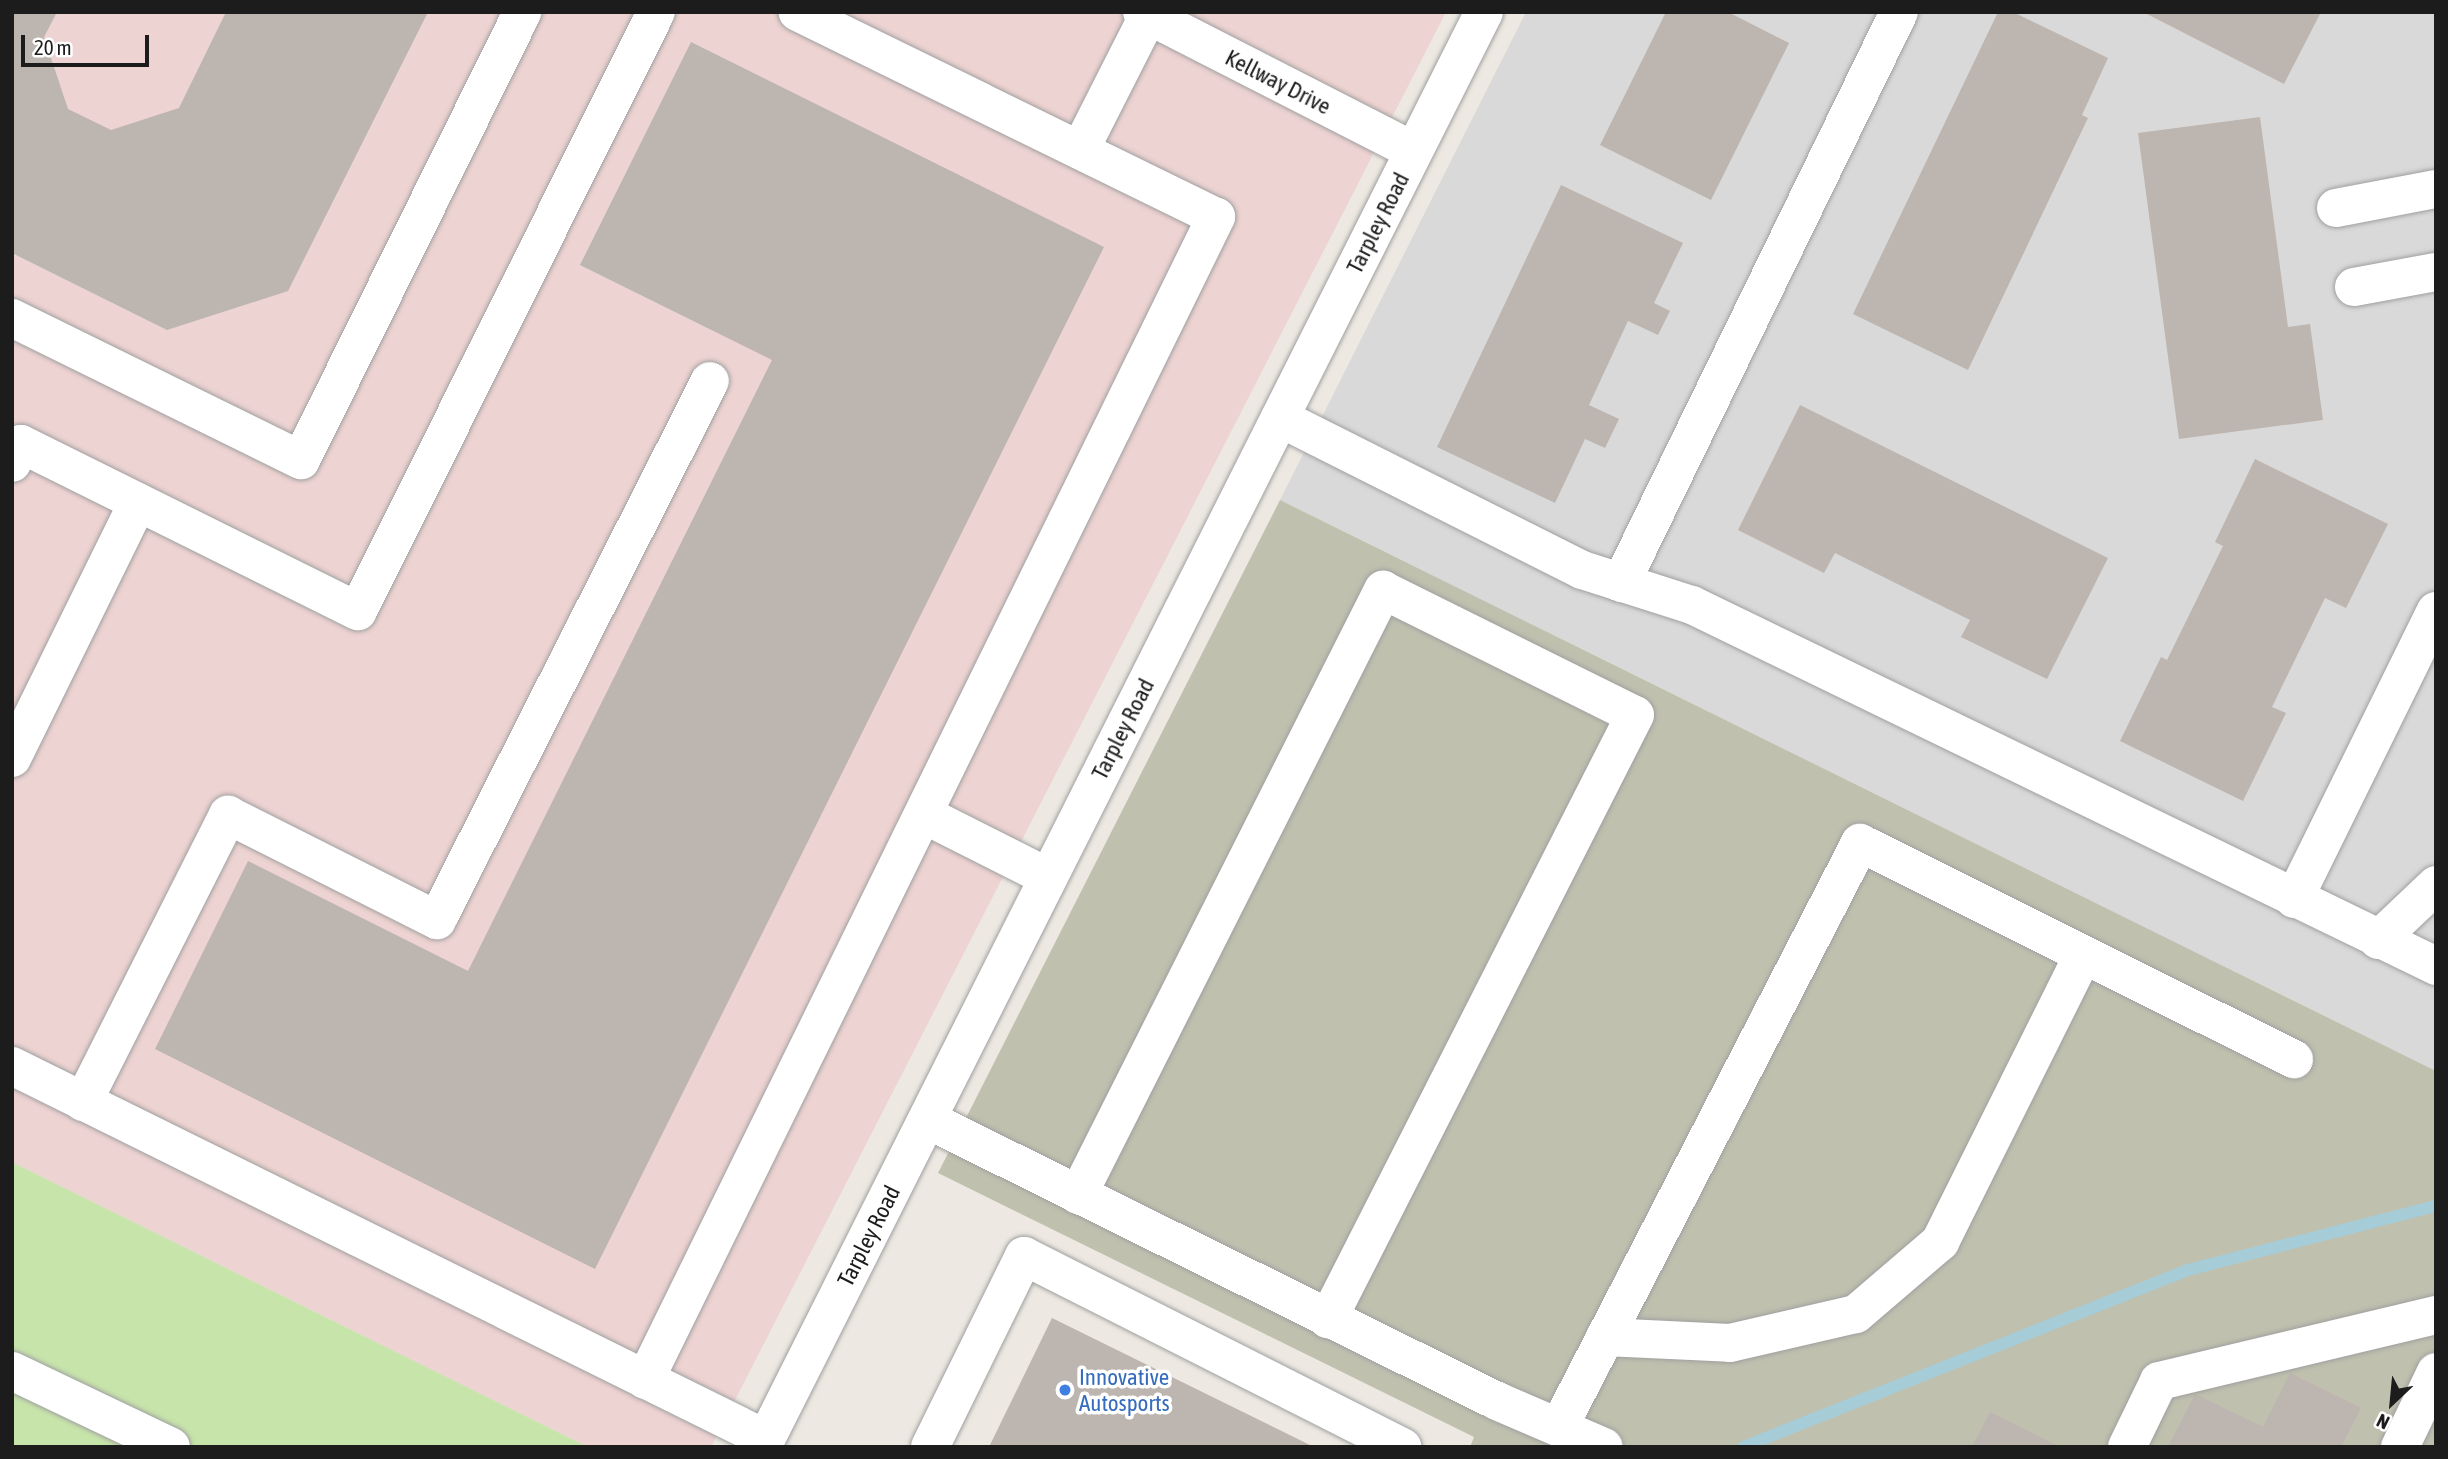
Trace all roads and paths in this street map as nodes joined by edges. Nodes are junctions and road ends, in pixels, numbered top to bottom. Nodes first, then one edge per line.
1 (522, 12) edge
2 (656, 12) edge
3 (797, 12) edge
4 (1484, 12) edge
5 (1899, 12) edge
6 (1147, 13) edge
7 (1080, 150) junction
8 (1414, 151) junction
9 (2436, 189) edge
10 (2336, 208) dead end
11 (2436, 272) edge
12 (2354, 287) dead end
13 (12, 318) edge
14 (710, 381) dead end
15 (1280, 418) junction
16 (12, 463) edge
17 (138, 502) junction
18 (1621, 583) junction
19 (2436, 611) edge
20 (12, 758) edge
21 (925, 815) junction
22 (1048, 877) junction
23 (2436, 885) edge
24 (2294, 899) junction
25 (2378, 940) junction
26 (2084, 956) junction
27 (2436, 966) edge
28 (2294, 1059) dead end
29 (12, 1066) edge
30 (83, 1102) junction
31 (928, 1120) junction
32 (1078, 1195) junction
33 (2436, 1315) edge
34 (1328, 1319) junction
35 (1605, 1337) junction
36 (12, 1371) edge
37 (2436, 1372) edge
38 (645, 1380) junction
39 (1560, 1425) junction
40 (764, 1443) edge
41 (171, 1447) edge
42 (930, 1447) edge
43 (1402, 1447) edge
44 (1604, 1447) edge
45 (2127, 1447) edge
46 (2400, 1447) edge

1 - 13 street
2 - 17 street
3 - 7 street
4 - 8 street, Tarpley Road
5 - 18 street
6 - 7 street
6 - 8 street, Kellway Drive
7 - 21 street
8 - 15 street, Tarpley Road
9 - 10 street
11 - 12 street
14 - 30 street
15 - 18 street
15 - 22 street, Tarpley Road
16 - 17 street
17 - 20 street
18 - 24 street
19 - 24 street
21 - 22 street
21 - 38 street
22 - 31 street, Tarpley Road
23 - 25 street
24 - 25 street
25 - 27 street
26 - 28 street
26 - 35 street
26 - 35 street
29 - 30 street
30 - 38 street
31 - 32 street
31 - 40 street, Tarpley Road
32 - 34 street
32 - 34 street
33 - 45 street
34 - 39 street
35 - 39 street
36 - 41 street
37 - 46 street
38 - 40 street
39 - 44 street
42 - 43 street

